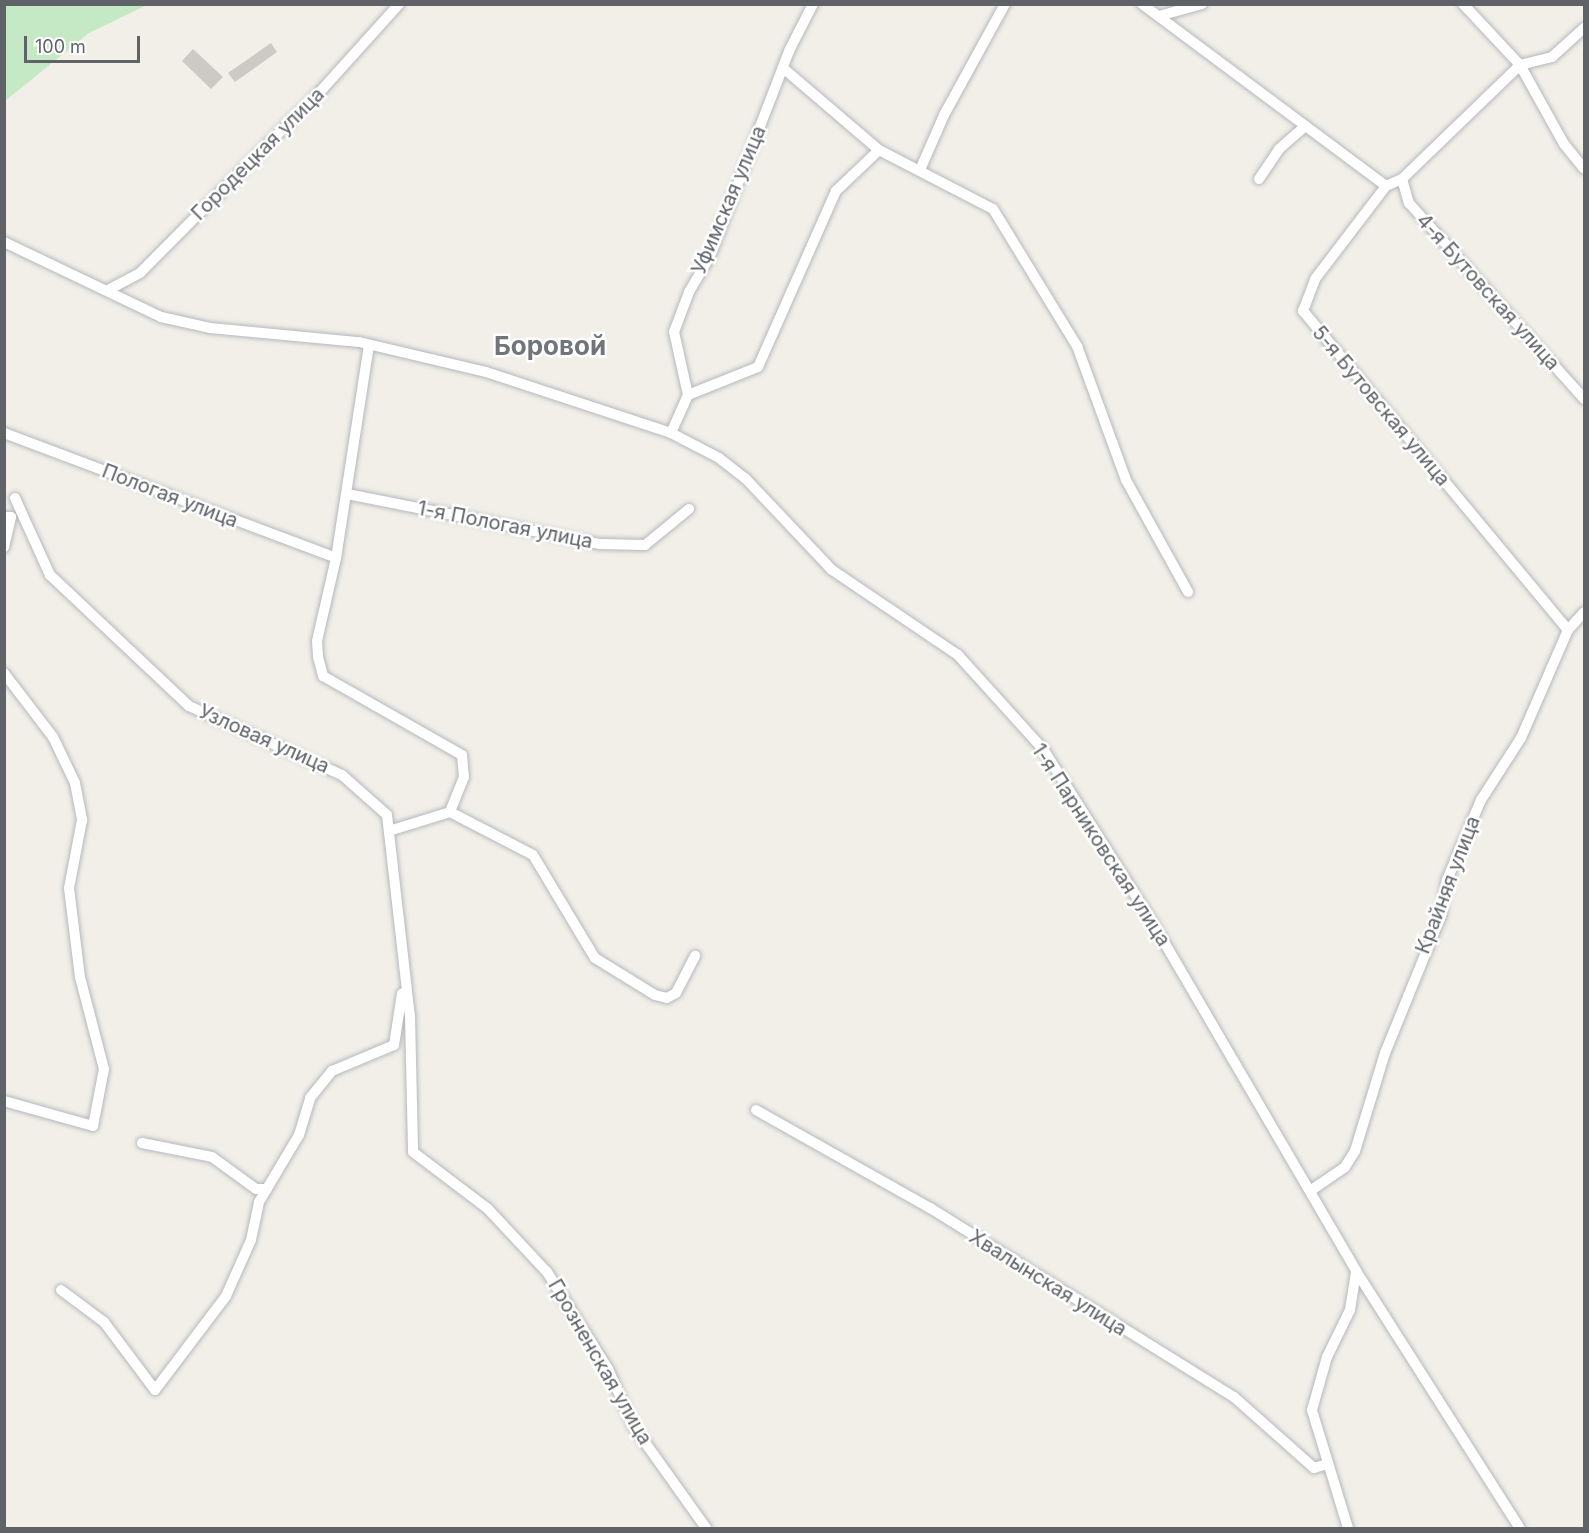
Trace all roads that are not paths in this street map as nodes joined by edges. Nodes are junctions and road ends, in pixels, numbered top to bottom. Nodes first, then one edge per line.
1 (399, 4) edge
2 (813, 4) edge
3 (1005, 4) edge
4 (1142, 4) edge
5 (1202, 4) edge
6 (1463, 4) edge
7 (1159, 16) junction
8 (1584, 28) edge
9 (1520, 65) junction
10 (783, 69) junction
11 (1305, 126) junction
12 (879, 150) junction
13 (920, 170) junction
14 (1584, 170) edge
15 (1258, 179) dead end
16 (1402, 179) junction
17 (1386, 186) junction
18 (4, 242) edge
19 (108, 290) junction
20 (369, 345) junction
21 (688, 394) junction
22 (1584, 399) edge
23 (4, 432) edge
24 (671, 433) junction
25 (347, 494) junction
26 (15, 498) dead end
27 (689, 509) dead end
28 (4, 517) edge
29 (4, 547) edge
30 (336, 558) junction
31 (1188, 592) dead end
32 (1584, 612) edge
33 (1568, 630) junction
34 (4, 673) edge
35 (450, 812) junction
36 (392, 830) junction
37 (695, 956) dead end
38 (404, 988) junction
39 (4, 1101) edge
40 (756, 1110) dead end
41 (142, 1143) dead end
42 (267, 1189) junction
43 (1310, 1191) junction
44 (1356, 1271) junction
45 (61, 1290) dead end
46 (1327, 1464) junction
47 (706, 1528) edge
48 (1348, 1528) edge
49 (1520, 1528) edge

1 - 19 street, Городецкая улица
2 - 10 street, Уфимская улица
3 - 13 street
4 - 7 street
5 - 7 street
6 - 9 street
7 - 11 street
8 - 9 street
9 - 14 street
9 - 16 street
10 - 12 street
10 - 21 street, Уфимская улица
11 - 15 street
11 - 17 street
12 - 13 street
12 - 21 street
13 - 31 street
16 - 17 street, 5-я Бутовская улица
16 - 22 street, 4-я Бутовская улица
17 - 33 street, 5-я Бутовская улица
18 - 19 street, 1-я Парниковская улица
19 - 20 street, 1-я Парниковская улица
20 - 24 street, 1-я Парниковская улица
20 - 25 street
21 - 24 street
23 - 30 street, Пологая улица
24 - 43 street, 1-я Парниковская улица
25 - 27 street, 1-я Пологая улица
25 - 30 street
26 - 36 street, Узловая улица
28 - 29 street
30 - 35 street
32 - 33 street, Крайняя улица
33 - 43 street, Крайняя улица
34 - 39 street
35 - 36 street
35 - 37 street
36 - 38 street
38 - 42 street
38 - 47 street, Грозненская улица
40 - 46 street, Хвалынская улица
41 - 42 street
42 - 45 street
43 - 44 street, 1-я Парниковская улица
44 - 46 street
44 - 49 street, 1-я Парниковская улица
46 - 48 street

